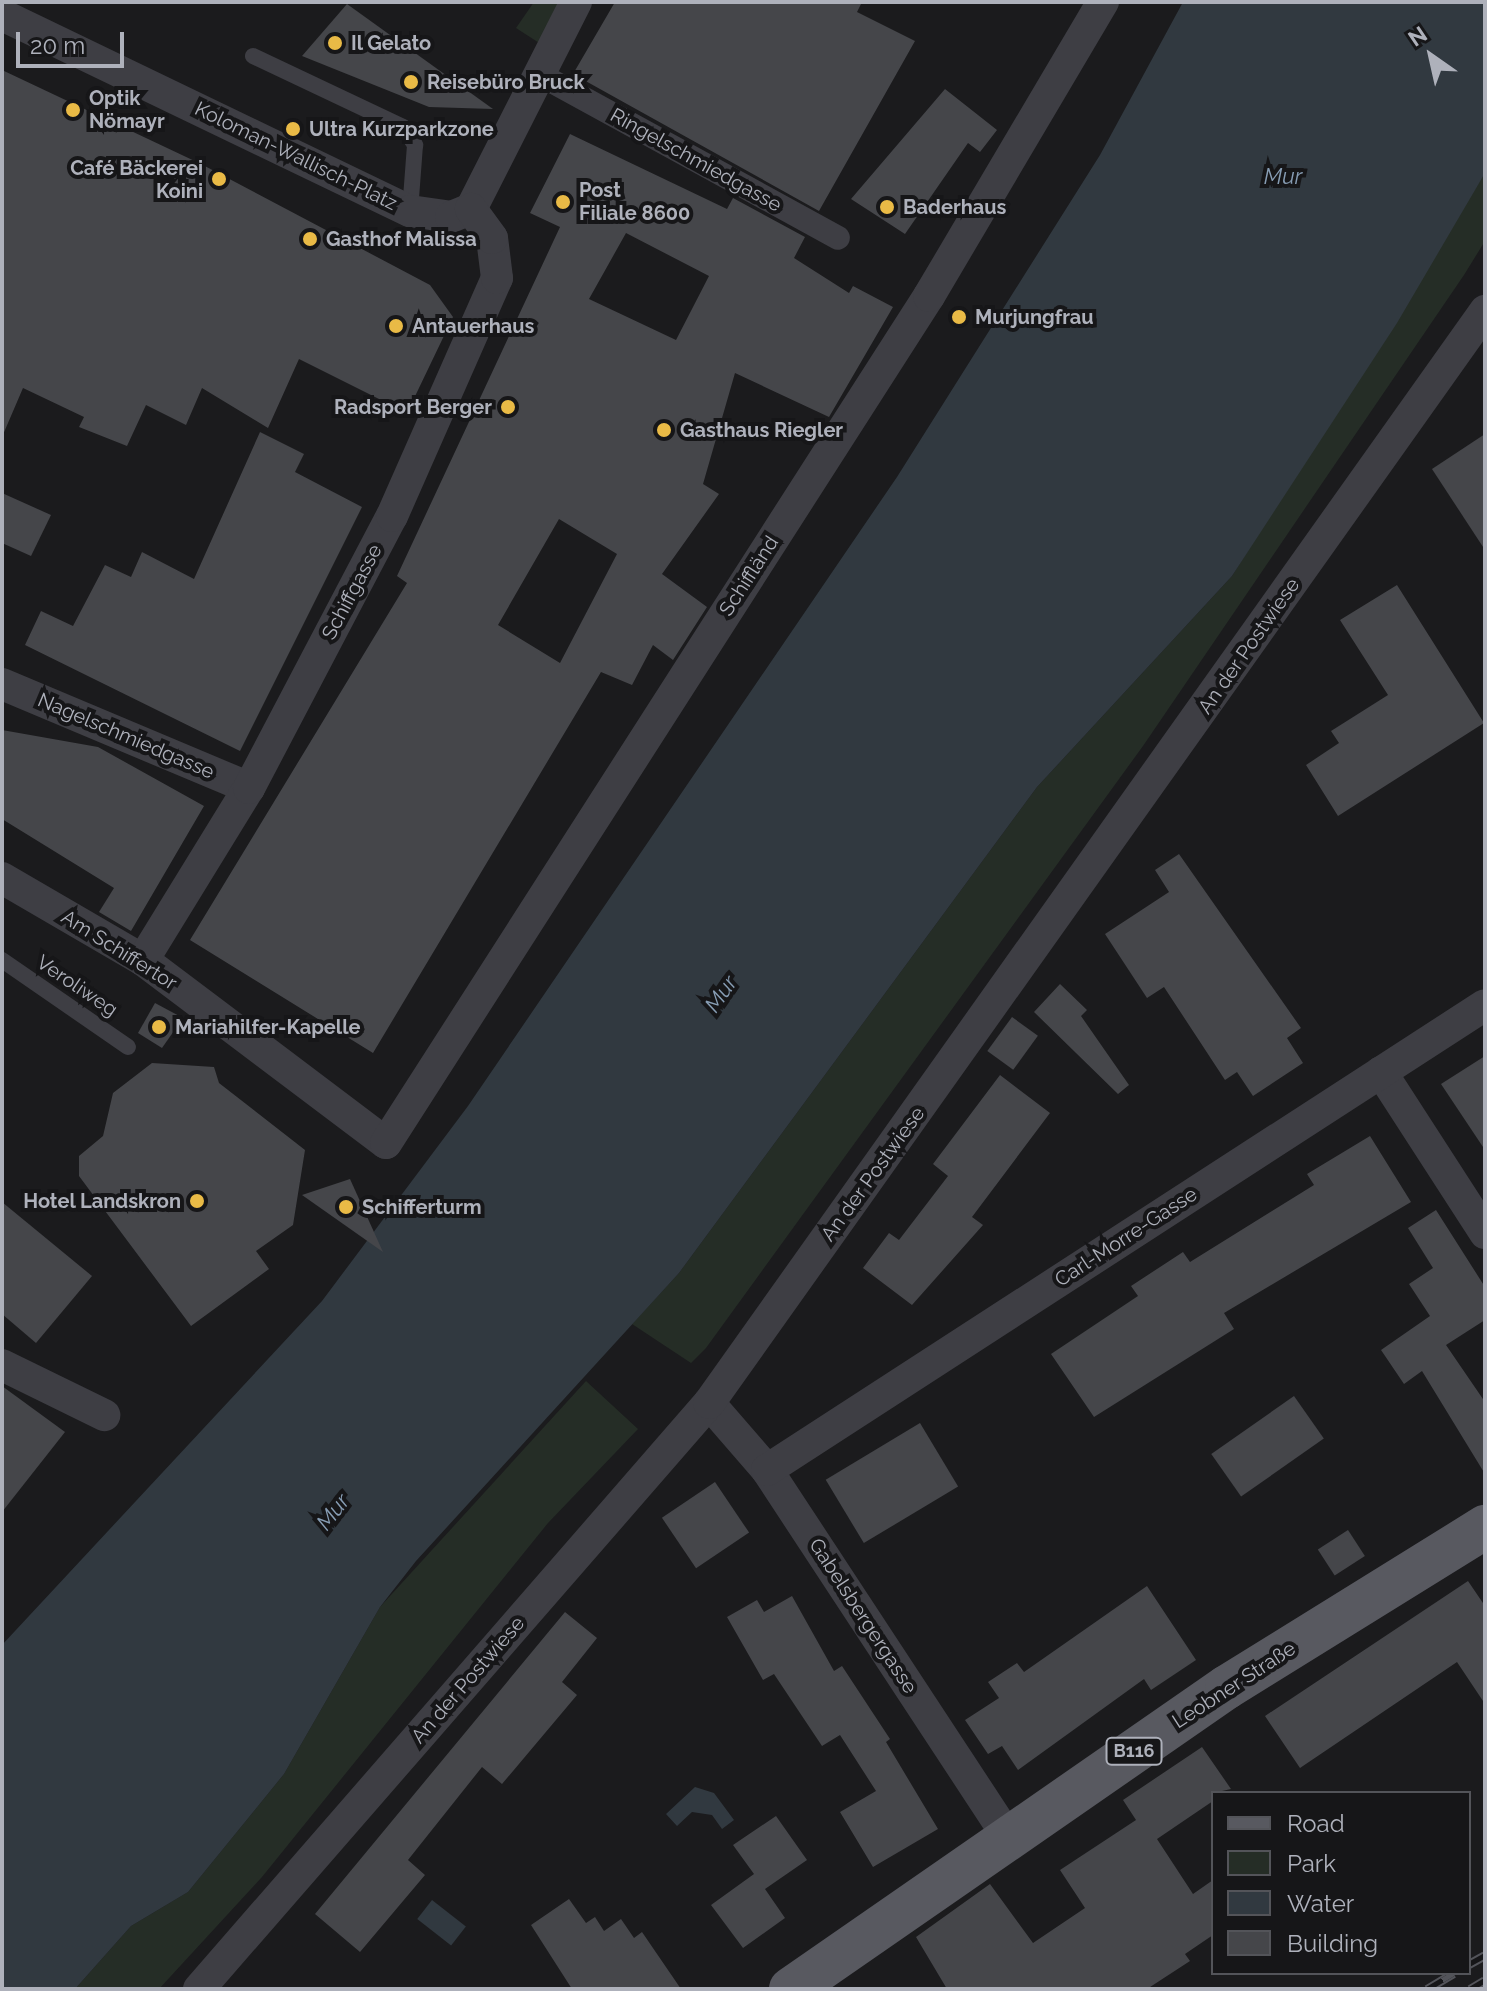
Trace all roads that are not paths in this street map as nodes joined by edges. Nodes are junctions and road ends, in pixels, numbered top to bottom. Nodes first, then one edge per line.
1 (576, 2) edge
2 (1103, 2) edge
3 (2, 15) edge
4 (253, 56) dead end
5 (545, 77) junction
6 (471, 209) junction
7 (410, 211) junction
8 (838, 238) dead end
9 (1483, 318) edge
10 (2, 684) edge
11 (249, 788) junction
12 (2, 878) edge
13 (2, 960) edge
14 (143, 960) junction
15 (1485, 1005) edge
16 (128, 1047) dead end
17 (1381, 1072) junction
18 (386, 1143) joint
19 (1485, 1233) edge
20 (2, 1365) edge
21 (709, 1403) junction
22 (104, 1415) dead end
23 (767, 1470) junction
24 (1480, 1541) edge
25 (1008, 1837) junction
26 (199, 1989) edge
27 (791, 1989) edge

1 - 5 street
2 - 18 street, Schiffländ
3 - 7 street, Koloman-Wallisch-Platz
4 - 7 lane
5 - 6 street
5 - 8 street, Ringelschmiedgasse
6 - 7 street, Koloman-Wallisch-Platz
6 - 11 street, Schiffgasse
9 - 21 street, An der Postwiese
10 - 11 street, Nagelschmiedgasse
11 - 14 street, Schiffgasse
12 - 14 street, Am Schiffertor
13 - 16 lane, Veroliweg
14 - 18 street, Am Schiffertor
15 - 17 street, Carl-Morre-Gasse
17 - 19 street
17 - 23 street, Carl-Morre-Gasse
20 - 22 street
21 - 23 street, Gabelsbergergasse
21 - 26 street, An der Postwiese
23 - 25 street, Gabelsbergergasse
24 - 25 main road, Leobner Straße / B116
25 - 27 main road, Leobner Straße / B116

